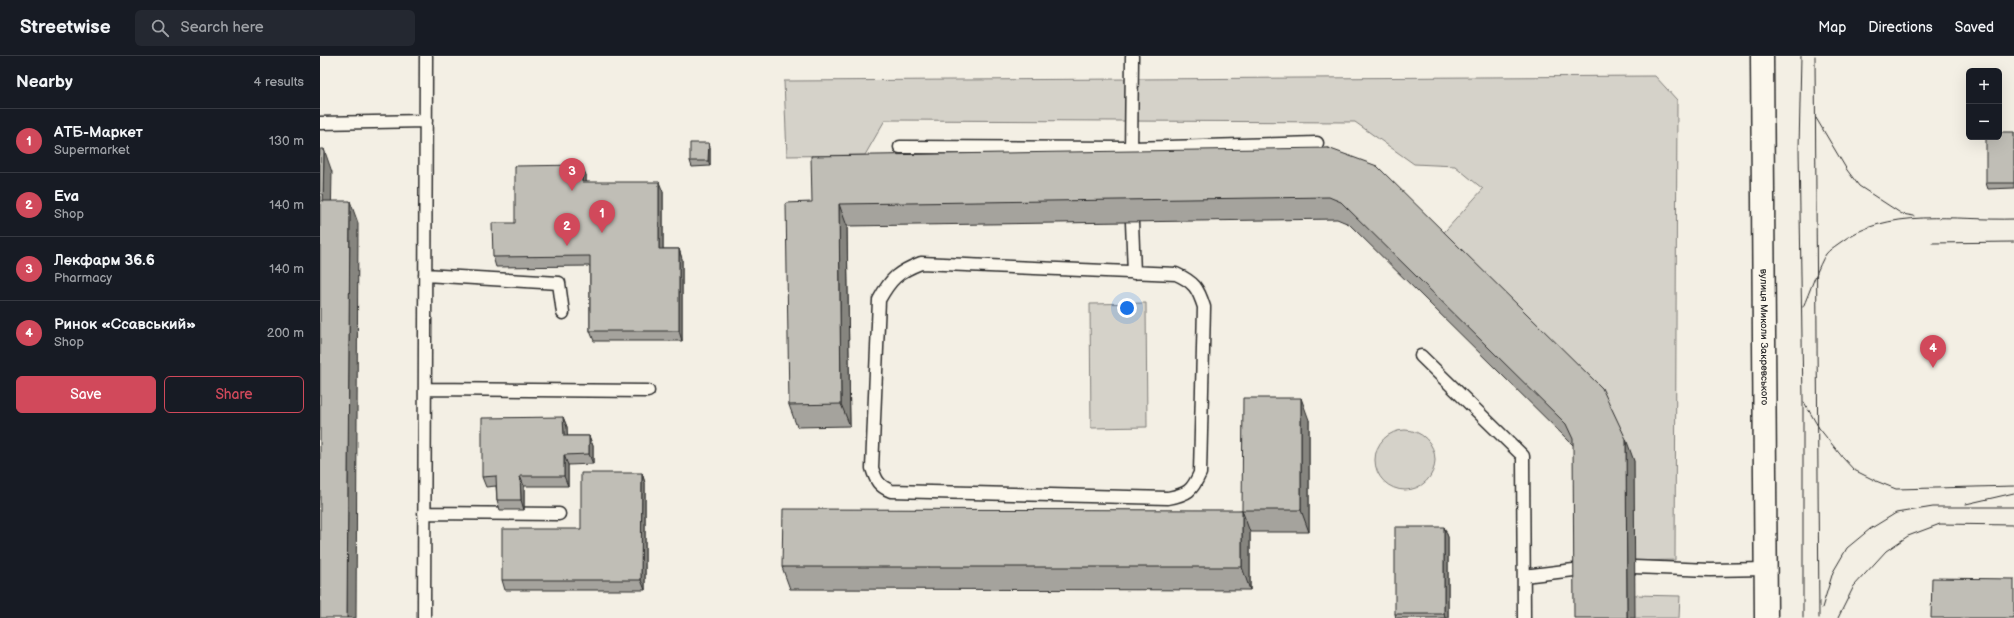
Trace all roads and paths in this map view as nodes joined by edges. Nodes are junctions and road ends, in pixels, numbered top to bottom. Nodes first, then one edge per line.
1 (426, 56) edge
2 (1132, 56) edge
3 (1762, 56) edge
4 (426, 121) junction
5 (320, 123) edge
6 (1316, 143) dead end
7 (900, 147) dead end
8 (1132, 148) junction
9 (1131, 168) edge
10 (1132, 222) edge
11 (1134, 273) junction
12 (425, 276) junction
13 (563, 313) dead end
14 (1421, 356) dead end
15 (425, 389) junction
16 (648, 391) dead end
17 (424, 513) junction
18 (559, 514) dead end
19 (1634, 567) dead end
20 (1582, 569) edge
21 (1766, 569) junction
22 (1524, 576) junction
23 (424, 618) edge
24 (1524, 618) edge
25 (1766, 618) edge

1 - 4 lane
2 - 8 lane
3 - 21 street, вулиця Миколи Закревського
4 - 5 lane
4 - 12 lane
6 - 8 lane
7 - 8 lane
8 - 9 lane
10 - 11 lane
11 - 11 lane
12 - 13 lane
12 - 15 lane
14 - 22 lane
15 - 16 lane
15 - 17 lane
17 - 18 lane
17 - 23 lane
19 - 21 lane
20 - 22 lane
21 - 25 street, вулиця Миколи Закревського
22 - 24 lane

